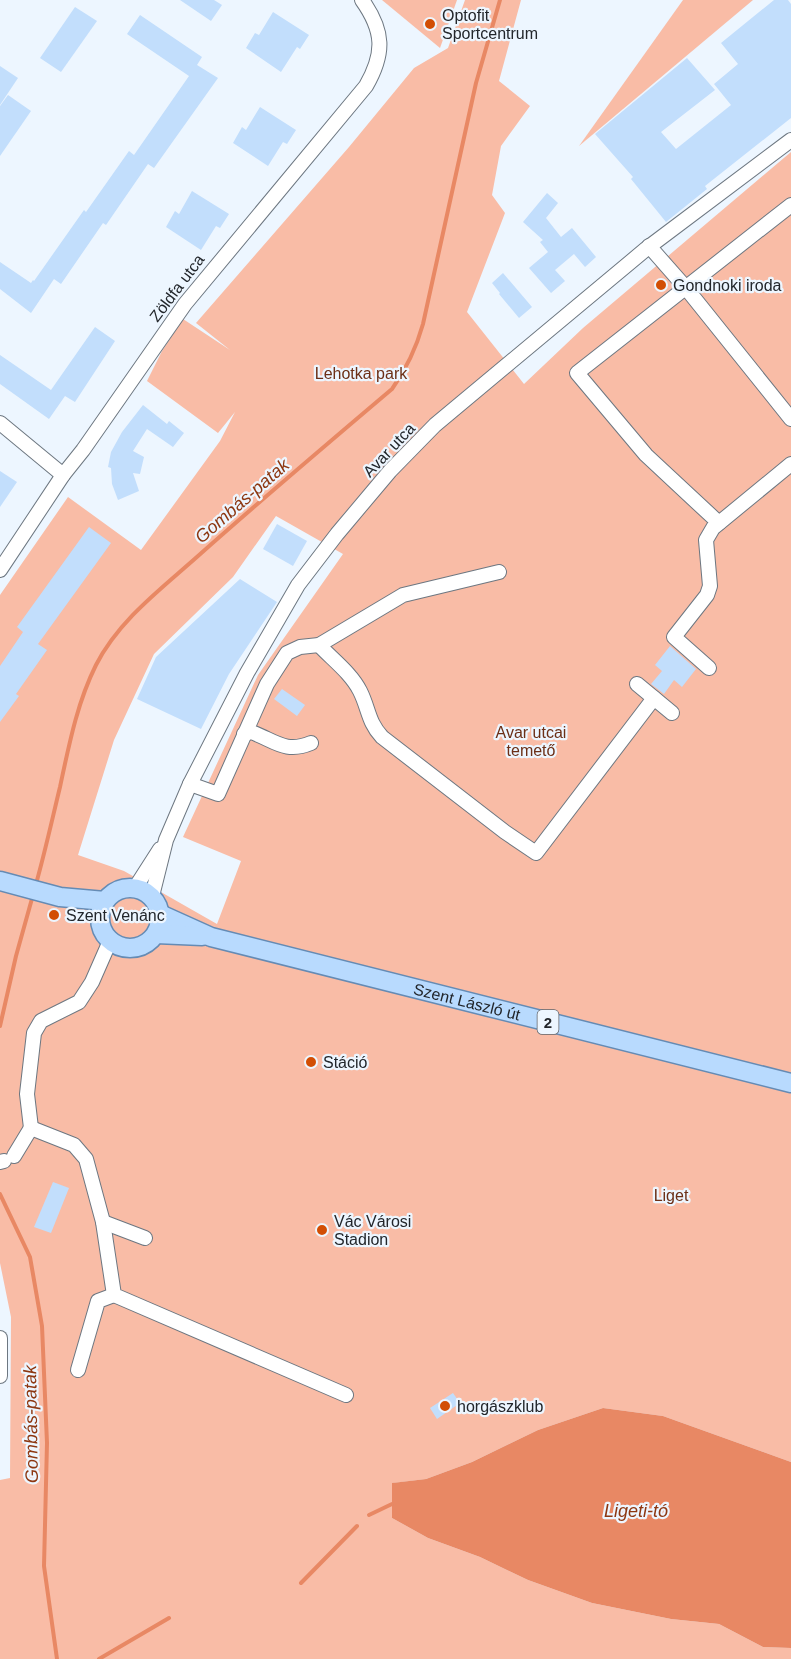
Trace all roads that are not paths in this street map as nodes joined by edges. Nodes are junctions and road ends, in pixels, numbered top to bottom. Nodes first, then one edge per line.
1 (362, 0) edge
2 (791, 140) edge
3 (791, 205) edge
4 (649, 246) junction
5 (686, 288) junction
6 (791, 419) edge
7 (0, 423) edge
8 (791, 464) edge
9 (63, 475) junction
10 (719, 523) junction
11 (0, 570) edge
12 (499, 572) dead end
13 (319, 645) junction
14 (709, 668) dead end
15 (247, 673) junction
16 (267, 684) junction
17 (637, 684) dead end
18 (654, 698) junction
19 (672, 713) dead end
20 (244, 734) junction
21 (311, 742) dead end
22 (190, 784) junction
23 (166, 840) junction
24 (4, 882) edge
25 (135, 888) junction
26 (152, 896) junction
27 (60, 897) junction
28 (105, 901) junction
29 (160, 914) junction
30 (100, 922) junction
31 (156, 934) junction
32 (211, 937) junction
33 (110, 940) junction
34 (791, 1083) edge
35 (31, 1128) junction
36 (6, 1160) edge
37 (103, 1222) junction
38 (145, 1238) dead end
39 (114, 1295) junction
40 (0, 1338) edge
41 (78, 1370) dead end
42 (0, 1376) edge
43 (346, 1395) dead end

1 - 9 street, Zöldfa utca
2 - 4 street, Avar utca
3 - 5 street
4 - 5 street
4 - 15 street, Avar utca
5 - 6 street
5 - 10 street
7 - 9 street
8 - 10 street
9 - 11 street, Zöldfa utca
10 - 14 street
12 - 13 street
13 - 16 street
13 - 18 street
15 - 16 street
15 - 22 street, Avar utca
16 - 20 street
17 - 18 street
18 - 19 street
20 - 21 street
20 - 22 street
22 - 23 street, Avar utca
23 - 25 street
23 - 26 street, Avar utca
24 - 27 main road
25 - 26 main road
25 - 28 main road
26 - 29 main road
27 - 28 main road
27 - 30 main road
28 - 30 main road
29 - 31 main road
29 - 32 main road, 2
30 - 33 main road
31 - 32 main road, 2
31 - 33 main road
32 - 34 main road, Szent László út / 2
33 - 35 street
35 - 36 street
35 - 37 street
37 - 38 street
37 - 39 street
39 - 41 street
39 - 43 street
40 - 42 street

